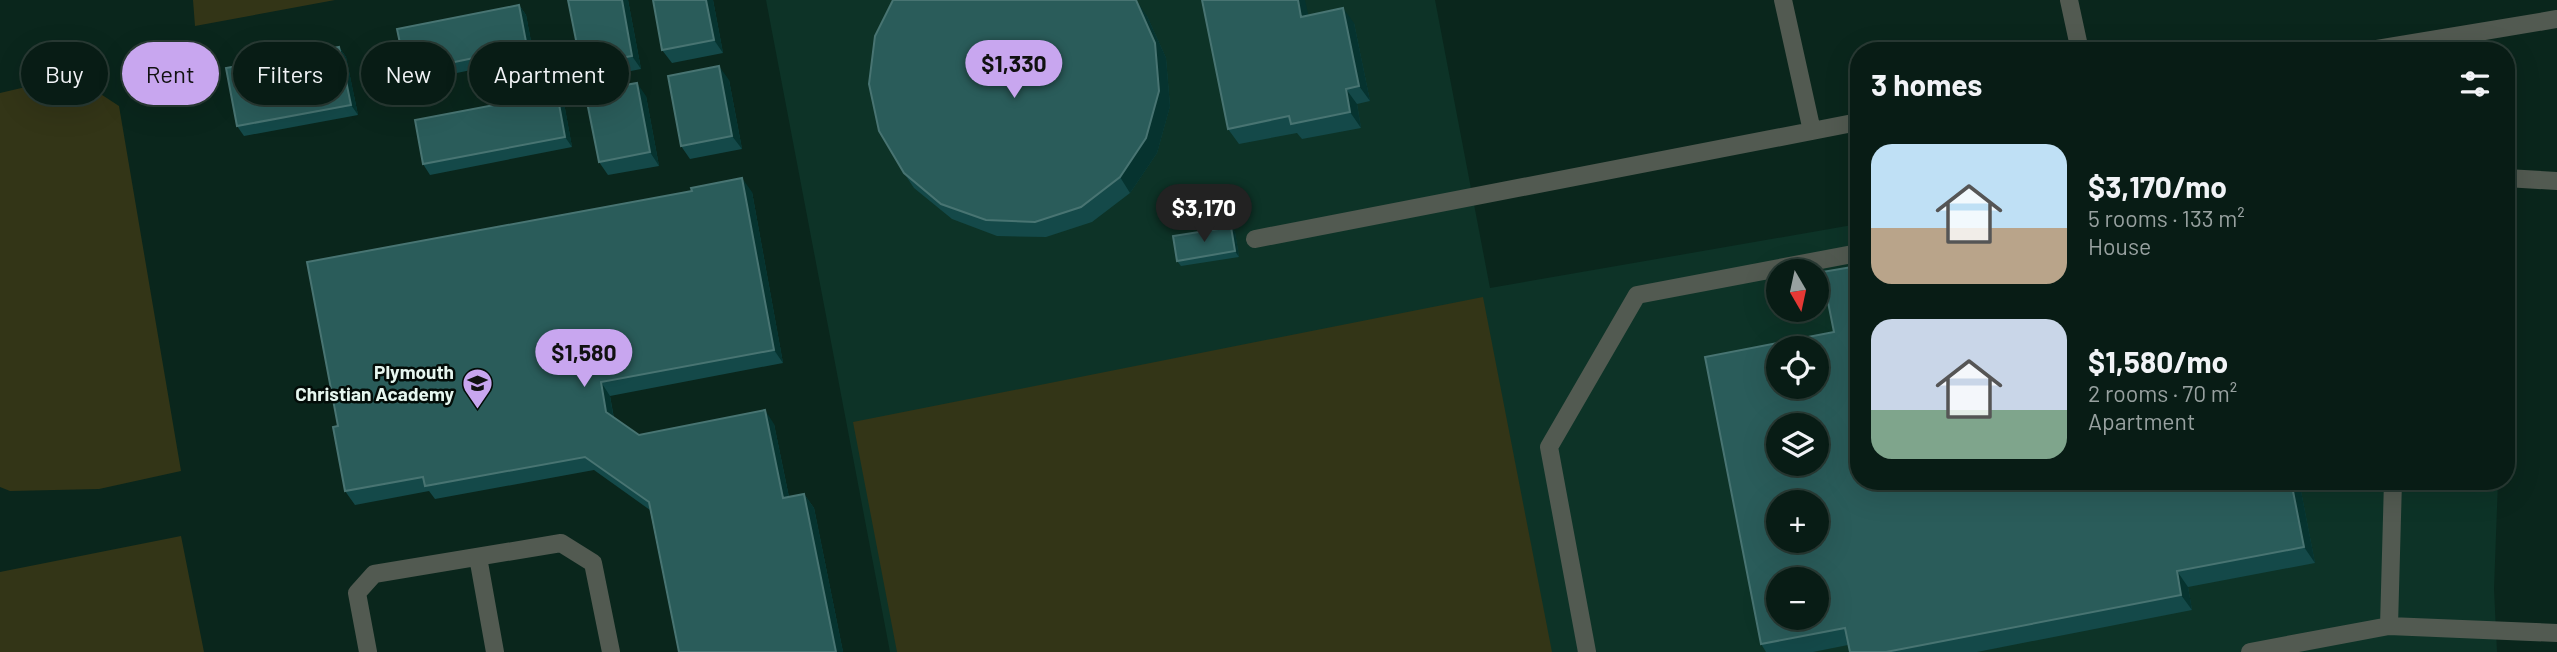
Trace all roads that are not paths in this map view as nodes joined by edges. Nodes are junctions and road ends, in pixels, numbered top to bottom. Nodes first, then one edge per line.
1 (1783, 0) edge
2 (2069, 0) edge
3 (2557, 19) edge
4 (2078, 42) edge
5 (2419, 42) edge
6 (1850, 124) edge
7 (1812, 131) junction
8 (2515, 178) edge
9 (2557, 180) edge
10 (1255, 239) dead end
11 (1850, 255) edge
12 (2393, 490) edge
13 (478, 556) junction
14 (2389, 626) junction
15 (2557, 633) edge
16 (368, 652) edge
17 (495, 652) edge
18 (611, 652) edge
19 (1587, 652) edge
20 (2250, 652) edge

1 - 7 lane
2 - 4 lane
3 - 5 lane
6 - 7 lane
7 - 10 lane
8 - 9 lane
11 - 19 lane
12 - 14 lane
13 - 16 lane
13 - 17 lane
13 - 18 lane
14 - 15 lane
14 - 20 lane

